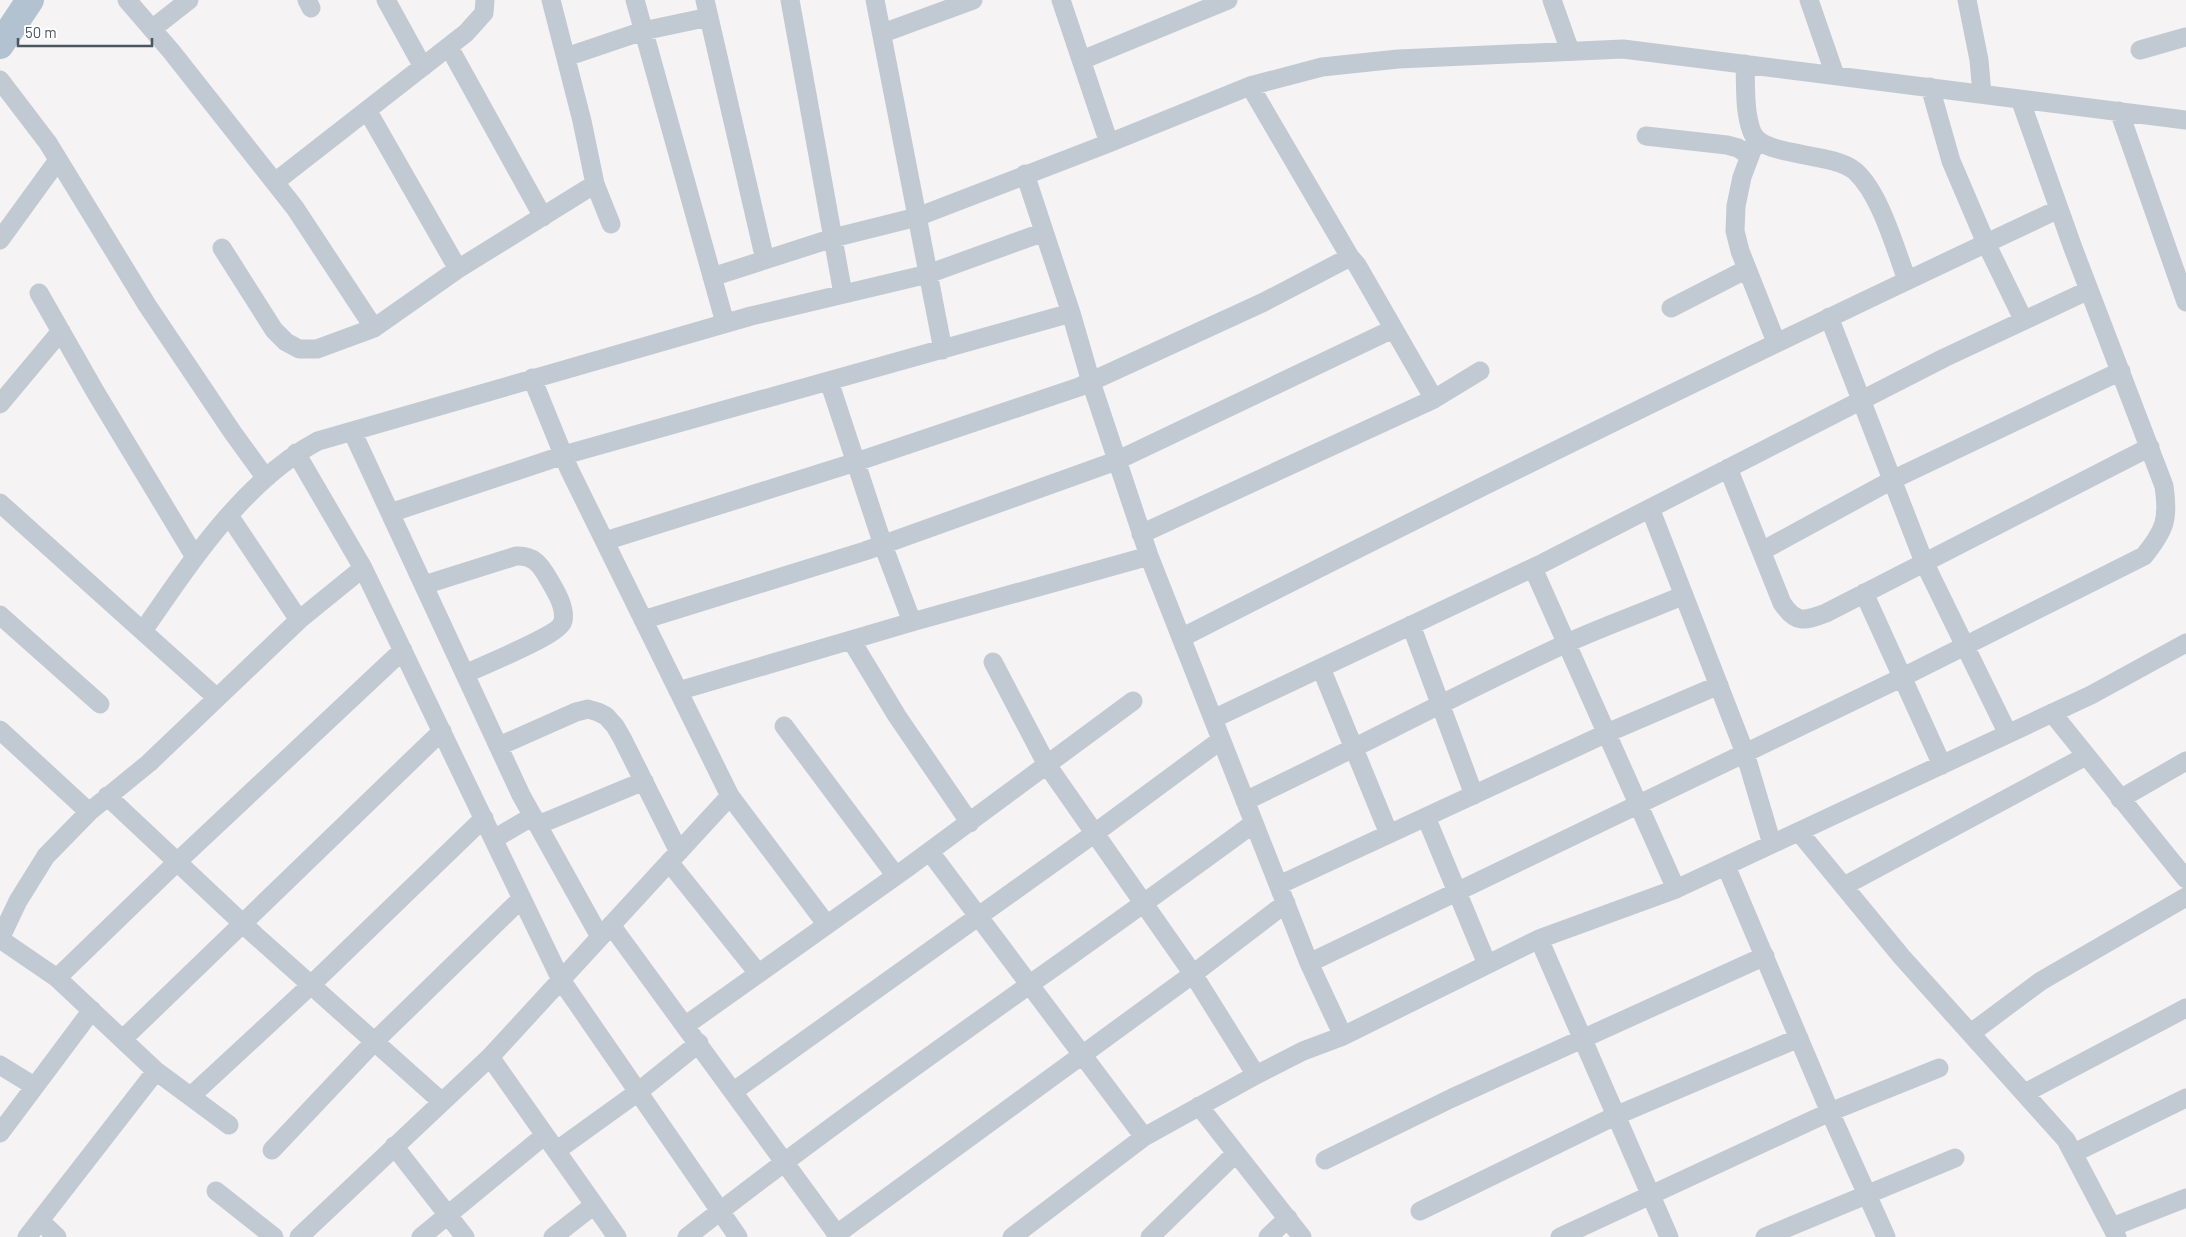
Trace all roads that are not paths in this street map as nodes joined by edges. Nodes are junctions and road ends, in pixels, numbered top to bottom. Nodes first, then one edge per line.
1 (30, 0) edge
2 (127, 0) edge
3 (189, 0) edge
4 (386, 0) edge
5 (485, 0) edge
6 (551, 0) edge
7 (635, 0) edge
8 (790, 0) edge
9 (875, 0) edge
10 (1061, 0) edge
11 (1228, 0) edge
12 (1552, 0) edge
13 (1809, 0) edge
14 (1967, 0) edge
15 (967, 1) edge
16 (708, 5) edge
17 (152, 29) junction
18 (643, 31) junction
19 (883, 33) junction
20 (2186, 37) edge
21 (0, 45) edge
22 (449, 47) junction
23 (2140, 50) dead end
24 (1570, 51) junction
25 (566, 57) junction
26 (1082, 60) junction
27 (1745, 64) junction
28 (423, 67) junction
29 (1835, 75) junction
30 (0, 80) edge
31 (1250, 86) junction
32 (1930, 87) junction
33 (1982, 94) junction
34 (2020, 99) junction
35 (367, 110) junction
36 (2119, 111) junction
37 (2186, 120) edge
38 (1646, 136) dead end
39 (1109, 143) junction
40 (1753, 148) junction
41 (58, 160) junction
42 (1025, 174) junction
43 (274, 182) junction
44 (595, 184) junction
45 (2059, 209) junction
46 (916, 216) junction
47 (543, 217) junction
48 (610, 224) dead end
49 (1044, 232) junction
50 (833, 238) junction
51 (0, 240) edge
52 (1986, 242) junction
53 (222, 248) dead end
54 (1350, 257) junction
55 (765, 260) junction
56 (458, 269) junction
57 (1747, 269) junction
58 (928, 274) junction
59 (712, 277) junction
60 (1907, 280) junction
61 (2089, 290) junction
62 (39, 293) dead end
63 (843, 294) junction
64 (2186, 302) edge
65 (1671, 308) dead end
66 (1071, 313) junction
67 (1829, 317) junction
68 (2023, 319) junction
69 (725, 323) junction
70 (374, 328) junction
71 (1393, 329) junction
72 (61, 331) junction
73 (1776, 342) junction
74 (943, 350) junction
75 (2121, 371) junction
76 (1480, 372) dead end
77 (532, 378) junction
78 (829, 381) junction
79 (1091, 382) junction
80 (1434, 399) junction
81 (1861, 400) junction
82 (0, 404) edge
83 (352, 431) junction
84 (2150, 446) junction
85 (296, 453) junction
86 (564, 455) junction
87 (1116, 461) junction
88 (856, 462) junction
89 (1728, 468) junction
90 (265, 477) junction
91 (1892, 480) junction
92 (0, 502) edge
93 (1650, 508) junction
94 (390, 513) junction
95 (230, 517) junction
96 (1141, 534) junction
97 (605, 541) junction
98 (883, 545) junction
99 (1762, 551) junction
100 (1149, 556) junction
101 (195, 557) junction
102 (1924, 562) junction
103 (363, 568) junction
104 (1533, 568) junction
105 (424, 585) junction
106 (1864, 593) junction
107 (1684, 595) junction
108 (0, 615) edge
109 (299, 620) junction
110 (643, 620) junction
111 (912, 622) junction
112 (1411, 625) junction
113 (143, 630) junction
114 (1181, 638) junction
115 (851, 640) junction
116 (2186, 643) edge
117 (1567, 644) junction
118 (1966, 647) junction
119 (403, 650) junction
120 (993, 662) dead end
121 (1321, 668) junction
122 (465, 674) junction
123 (1901, 678) junction
124 (1719, 684) junction
125 (678, 691) junction
126 (218, 698) junction
127 (1133, 701) dead end
128 (100, 704) dead end
129 (1440, 704) junction
130 (2052, 713) junction
131 (1213, 719) junction
132 (784, 726) dead end
133 (0, 730) edge
134 (442, 730) junction
135 (1607, 734) junction
136 (2008, 734) junction
137 (1222, 740) junction
138 (498, 746) junction
139 (1354, 750) junction
140 (1745, 753) junction
141 (2086, 756) junction
142 (2186, 761) edge
143 (1048, 765) junction
144 (1942, 765) junction
145 (644, 781) junction
146 (1474, 795) junction
147 (107, 796) junction
148 (730, 796) junction
149 (2120, 800) junction
150 (1246, 801) junction
151 (1639, 805) junction
152 (90, 812) junction
153 (1426, 816) junction
154 (484, 818) junction
155 (535, 820) junction
156 (970, 823) junction
157 (1254, 823) junction
158 (1799, 832) junction
159 (1095, 833) junction
160 (1389, 834) junction
161 (494, 839) junction
162 (1772, 844) junction
163 (930, 852) junction
164 (674, 857) junction
165 (177, 862) junction
166 (1726, 866) junction
167 (2183, 872) edge
168 (896, 876) junction
169 (1278, 885) junction
170 (1844, 886) junction
171 (1676, 889) junction
172 (1458, 892) junction
173 (2186, 897) edge
174 (521, 900) junction
175 (1145, 904) junction
176 (1286, 904) junction
177 (978, 916) junction
178 (242, 923) junction
179 (827, 925) junction
180 (606, 931) junction
181 (0, 939) edge
182 (1539, 939) junction
183 (1764, 956) junction
184 (1309, 963) junction
185 (1486, 964) junction
186 (758, 973) junction
187 (1193, 974) junction
188 (57, 978) junction
189 (561, 980) junction
190 (311, 985) junction
191 (1029, 985) junction
192 (2186, 1008) edge
193 (92, 1010) junction
194 (686, 1025) junction
195 (1971, 1033) junction
196 (1344, 1036) junction
197 (1799, 1038) junction
198 (123, 1039) junction
199 (1582, 1040) junction
200 (374, 1042) junction
201 (699, 1043) junction
202 (1082, 1055) junction
203 (490, 1057) junction
204 (0, 1065) edge
205 (1939, 1068) dead end
206 (156, 1071) junction
207 (1256, 1075) junction
208 (34, 1086) junction
209 (734, 1090) junction
210 (638, 1092) junction
211 (2025, 1093) junction
212 (191, 1096) junction
213 (2186, 1098) edge
214 (442, 1102) junction
215 (1199, 1106) junction
216 (1830, 1112) junction
217 (1615, 1116) junction
218 (228, 1126) dead end
219 (0, 1133) edge
220 (545, 1135) junction
221 (1144, 1137) junction
222 (394, 1146) junction
223 (272, 1150) dead end
224 (556, 1151) junction
225 (1236, 1153) junction
226 (2074, 1153) junction
227 (1955, 1158) dead end
228 (1325, 1160) dead end
229 (785, 1162) junction
230 (216, 1191) dead end
231 (1868, 1193) junction
232 (1651, 1196) junction
233 (2186, 1198) edge
234 (594, 1205) junction
235 (720, 1211) junction
236 (1420, 1211) dead end
237 (447, 1214) junction
238 (1288, 1218) junction
239 (40, 1221) junction
240 (2114, 1232) edge
241 (304, 1235) edge
242 (838, 1235) edge
243 (27, 1237) edge
244 (57, 1237) edge
245 (274, 1237) edge
246 (421, 1237) edge
247 (465, 1237) edge
248 (553, 1237) edge
249 (617, 1237) edge
250 (688, 1237) edge
251 (738, 1237) edge
252 (1012, 1237) edge
253 (1150, 1237) edge
254 (1268, 1237) edge
255 (1302, 1237) edge
256 (1560, 1237) edge
257 (1668, 1237) edge
258 (1765, 1237) edge
259 (1886, 1237) edge

1 - 21 main road
2 - 17 street
3 - 17 street
4 - 28 street
5 - 22 street
6 - 25 street
7 - 18 street
8 - 50 street
9 - 19 street
10 - 26 street
11 - 26 street
12 - 24 street
13 - 29 street
14 - 33 street
15 - 19 street
16 - 18 street
16 - 55 street
17 - 43 street
18 - 25 street
18 - 59 street
19 - 46 street
20 - 23 street
22 - 28 street
22 - 47 street
24 - 27 street
24 - 31 street
25 - 44 street
26 - 39 street
27 - 29 street
27 - 40 street
28 - 35 street
29 - 32 street
30 - 41 street
31 - 39 street
31 - 54 street
32 - 33 street
32 - 52 street
33 - 34 street
34 - 36 street
34 - 45 street
35 - 43 street
35 - 56 street
36 - 37 street
36 - 64 street
38 - 40 street
39 - 42 street
40 - 57 street
40 - 60 street
41 - 51 street
41 - 90 street
42 - 46 street
42 - 49 street
43 - 70 street
44 - 47 street
44 - 48 street
45 - 52 street
45 - 61 street
46 - 50 street
46 - 58 street
47 - 56 street
49 - 58 street
49 - 66 street
50 - 55 street
50 - 63 street
52 - 60 street
52 - 68 street
53 - 70 street
54 - 71 street
54 - 79 street
55 - 59 street
56 - 70 street
57 - 65 street
57 - 73 street
58 - 63 street
58 - 74 street
59 - 69 street
60 - 67 street
61 - 68 street
61 - 75 street
62 - 72 street
63 - 69 street
66 - 74 street
66 - 79 street
67 - 73 street
67 - 81 street
68 - 81 street
69 - 77 street
71 - 80 street
71 - 87 street
72 - 82 street
72 - 101 street
73 - 114 street
74 - 78 street
75 - 84 street
75 - 91 street
76 - 80 street
77 - 83 street
77 - 86 street
78 - 86 street
78 - 88 street
79 - 87 street
79 - 88 street
80 - 96 street
81 - 89 street
81 - 91 street
83 - 85 street
83 - 94 street
84 - 102 street
84 - 118 street
85 - 90 street
85 - 103 street
86 - 94 street
86 - 97 street
87 - 96 street
87 - 98 street
88 - 97 street
88 - 98 street
89 - 93 street
89 - 99 street
90 - 95 street
91 - 99 street
91 - 102 street
92 - 113 street
93 - 104 street
93 - 107 street
94 - 105 street
95 - 101 street
95 - 109 street
96 - 100 street
97 - 110 street
98 - 110 street
98 - 111 street
99 - 106 street
100 - 111 street
100 - 114 street
101 - 113 street
102 - 106 street
102 - 118 street
103 - 109 street
103 - 119 street
104 - 112 street
104 - 117 street
105 - 122 street
105 - 122 street
106 - 123 street
107 - 117 street
107 - 124 street
108 - 128 street
109 - 126 street
110 - 125 street
111 - 115 street
112 - 121 street
112 - 129 street
113 - 126 street
114 - 131 street
115 - 125 street
115 - 156 street
116 - 130 street
117 - 129 street
117 - 135 street
118 - 123 street
118 - 136 street
119 - 134 street
119 - 165 street
120 - 143 street
121 - 131 street
121 - 139 street
122 - 138 street
123 - 140 street
123 - 144 street
124 - 135 street
124 - 140 street
125 - 148 street
126 - 147 street
127 - 143 street
129 - 139 street
129 - 146 street
130 - 136 street
130 - 141 street
131 - 137 street
132 - 168 street
133 - 152 street
134 - 154 street
134 - 178 street
135 - 146 street
135 - 151 street
136 - 144 street
137 - 150 street
137 - 159 street
138 - 145 street
138 - 155 street
139 - 150 street
139 - 160 street
140 - 151 street
140 - 162 street
141 - 149 street
141 - 170 street
142 - 149 street
143 - 156 street
143 - 159 street
144 - 158 street
145 - 155 street
145 - 164 street
146 - 153 street
147 - 152 street
147 - 165 street
148 - 164 street
148 - 179 street
149 - 167 street
150 - 157 street
151 - 171 street
151 - 172 street
152 - 181 street
153 - 160 street
153 - 172 street
154 - 161 street
154 - 190 street
155 - 161 street
155 - 180 street
156 - 163 street
157 - 169 street
157 - 175 street
158 - 162 street
158 - 170 street
159 - 175 street
159 - 177 street
160 - 169 street
161 - 174 street
162 - 166 street
163 - 168 street
163 - 177 street
164 - 180 street
164 - 186 street
165 - 178 street
165 - 188 street
166 - 171 street
166 - 183 street
168 - 179 street
169 - 176 street
170 - 195 street
171 - 182 street
172 - 184 street
172 - 185 street
173 - 195 street
174 - 189 street
174 - 200 street
175 - 187 street
175 - 191 street
176 - 184 street
176 - 187 street
177 - 191 street
177 - 209 street
178 - 190 street
178 - 198 street
179 - 186 street
180 - 189 street
180 - 194 street
181 - 188 street
182 - 185 street
182 - 199 street
183 - 197 street
183 - 199 street
184 - 196 street
185 - 196 street
186 - 194 street
187 - 202 street
187 - 207 street
188 - 193 street
189 - 203 street
189 - 210 street
190 - 200 street
190 - 212 street
191 - 202 street
191 - 229 street
192 - 211 street
193 - 198 street
193 - 208 street
194 - 201 street
195 - 211 street
196 - 207 street
197 - 216 street
197 - 217 street
198 - 206 street
199 - 217 street
199 - 228 street
200 - 214 street
200 - 223 street
201 - 209 street
201 - 210 street
202 - 221 street
202 - 242 street
203 - 214 street
203 - 220 street
204 - 208 street
205 - 216 street
206 - 212 street
206 - 239 street
207 - 215 street
208 - 219 street
209 - 229 street
210 - 224 street
210 - 235 street
211 - 226 street
212 - 218 street
213 - 226 street
214 - 222 street
215 - 221 street
215 - 225 street
216 - 231 street
216 - 232 street
217 - 232 street
217 - 236 street
220 - 224 street
220 - 237 street
221 - 252 street
222 - 237 street
222 - 241 street
224 - 234 street
225 - 238 street
225 - 253 street
226 - 240 street
227 - 231 street
229 - 235 street
229 - 242 street
230 - 245 street
231 - 258 street
231 - 259 street
232 - 256 street
232 - 257 street
233 - 240 street
234 - 248 street
234 - 249 street
235 - 250 street
235 - 251 street
237 - 246 street
237 - 247 street
238 - 254 street
238 - 255 street
239 - 243 street
239 - 244 street

